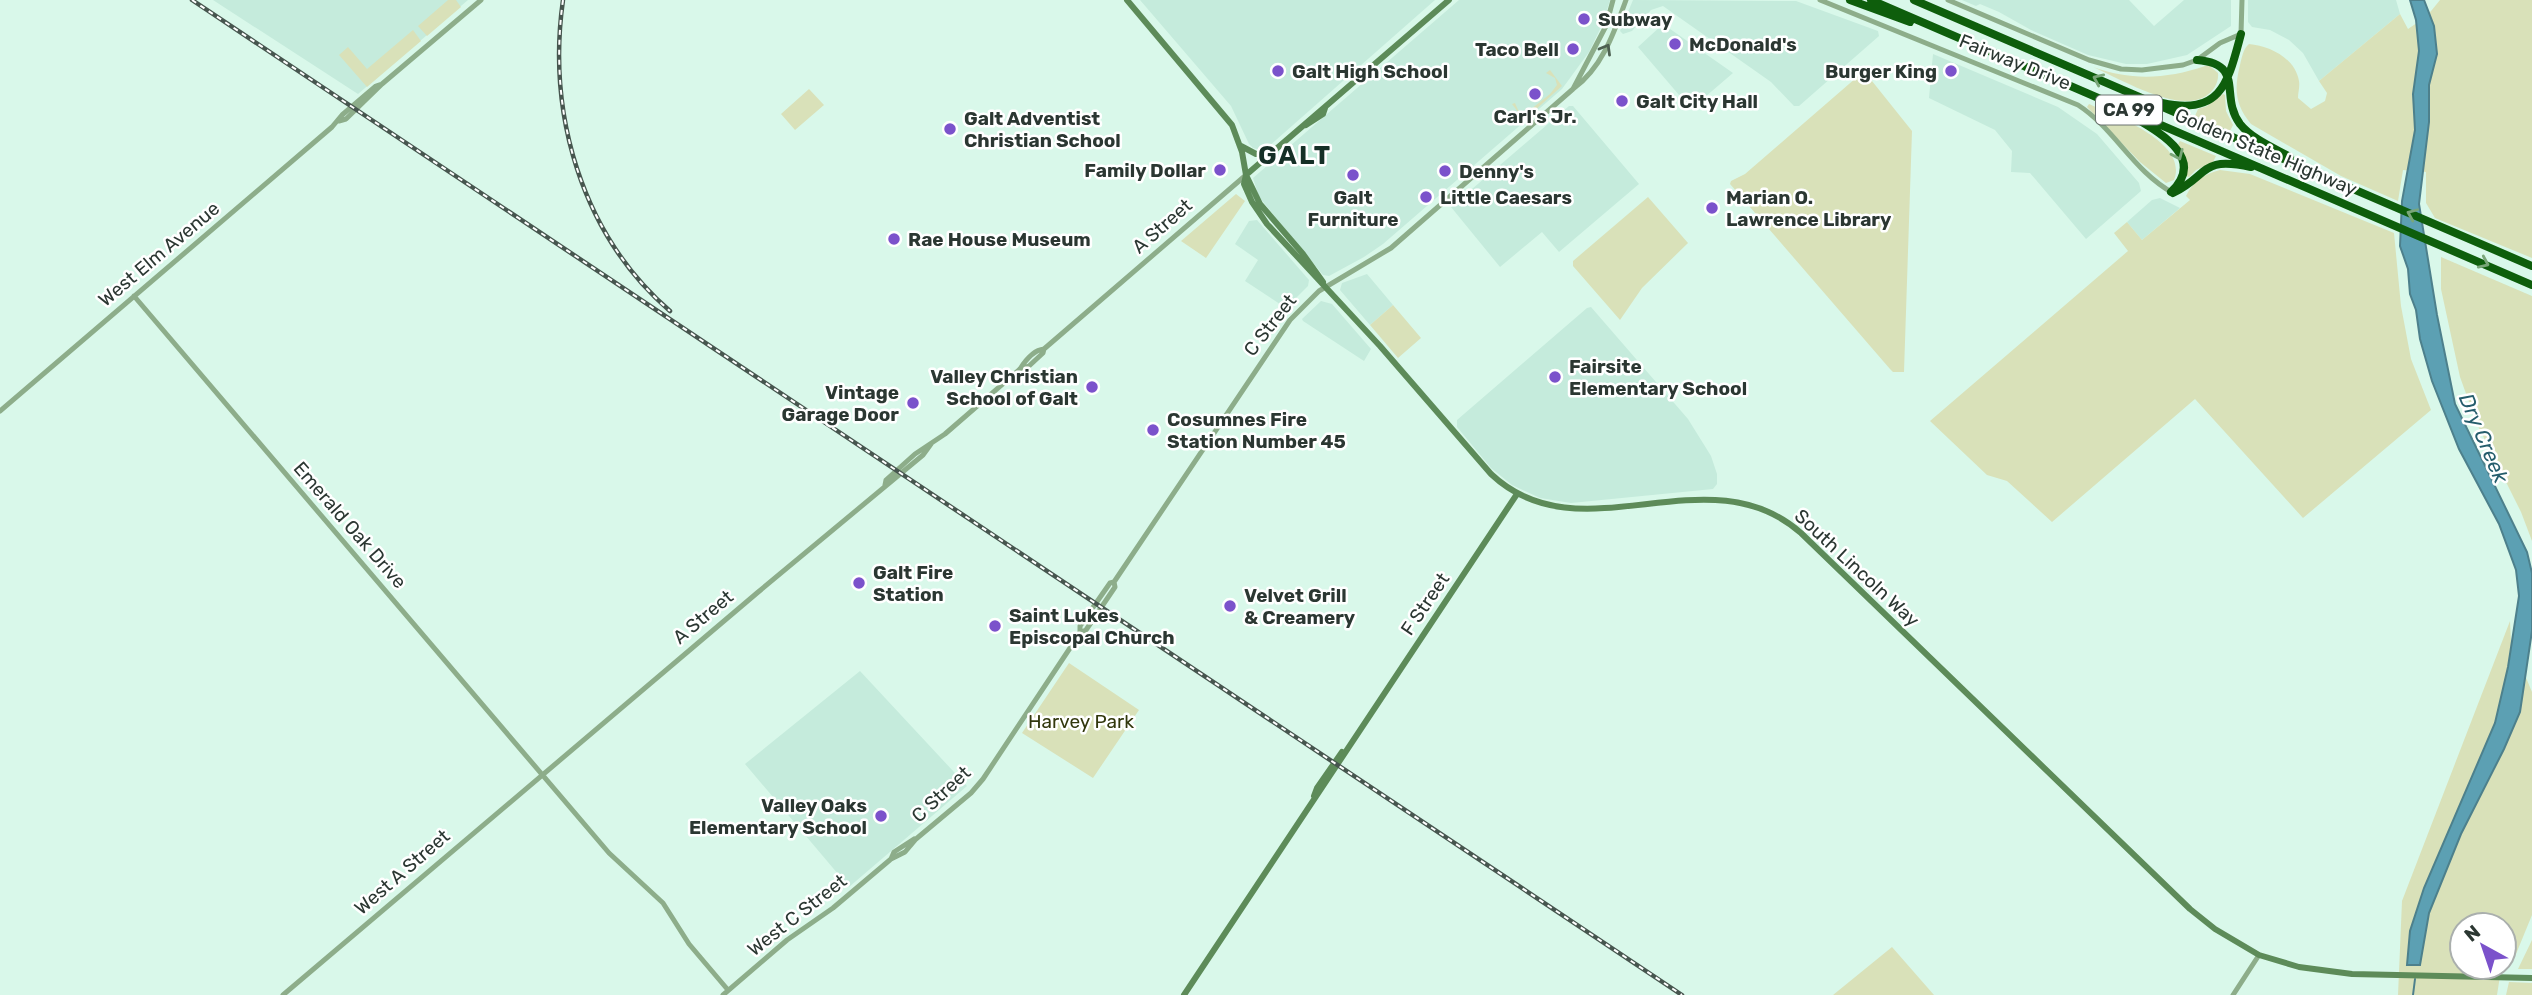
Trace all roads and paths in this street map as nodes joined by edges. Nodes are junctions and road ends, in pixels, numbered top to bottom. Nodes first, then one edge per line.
1 (481, 0) edge
2 (1127, 0) edge
3 (1449, 0) edge
4 (1613, 0) edge
5 (1626, 0) edge
6 (1820, 0) edge
7 (1850, 0) edge
8 (1871, 0) edge
9 (1914, 0) edge
10 (1948, 0) edge
11 (2242, 0) edge
12 (2241, 34) junction
13 (1962, 40) junction
14 (2197, 60) junction
15 (2229, 77) junction
16 (1573, 89) junction
17 (2142, 98) junction
18 (2106, 100) junction
19 (1240, 145) junction
20 (1272, 153) junction
21 (2271, 172) junction
22 (2317, 173) junction
23 (1246, 175) junction
24 (2172, 193) junction
25 (2532, 267) edge
26 (2532, 285) edge
27 (1326, 286) junction
28 (134, 296) junction
29 (0, 411) edge
30 (1517, 494) junction
31 (542, 775) junction
32 (891, 859) joint
33 (2259, 955) junction
34 (2532, 978) edge
35 (725, 993) edge
36 (283, 995) edge
37 (1184, 995) edge
38 (2233, 995) edge

1 - 28 street, West Elm Avenue
2 - 19 main road, South Lincoln Way
3 - 20 main road, A Street
4 - 16 street, C Street
16 -> 5 street, C Street
6 - 24 street, Fairway Drive
7 - 13 highway
8 - 13 highway, Golden State Highway / CA 99
17 -> 9 highway, Golden State Highway / CA 99
10 - 14 street
11 - 12 street
12 - 14 street
12 - 15 highway
13 - 18 highway, Golden State Highway / CA 99
14 - 15 highway
15 - 17 highway
15 - 22 highway
16 - 27 street, C Street
17 - 22 highway, Golden State Highway / CA 99
18 - 21 highway, Golden State Highway / CA 99
18 -> 24 highway
19 - 20 main road
19 - 23 main road, South Lincoln Way
20 - 23 main road, A Street
21 - 24 highway
21 -> 26 highway, Golden State Highway / CA 99
25 -> 22 highway, Golden State Highway / CA 99
23 - 27 main road, South Lincoln Way
23 - 31 street, A Street
27 - 30 main road, South Lincoln Way
27 - 32 street, C Street
28 - 29 street, West Elm Avenue
28 - 31 street, Emerald Oak Drive
30 - 33 main road, South Lincoln Way
30 - 37 main road, F Street
31 - 35 street, Emerald Oak Drive
31 - 36 street, West A Street
32 - 35 street, West C Street
33 - 34 main road, South Lincoln Way
33 - 38 street

